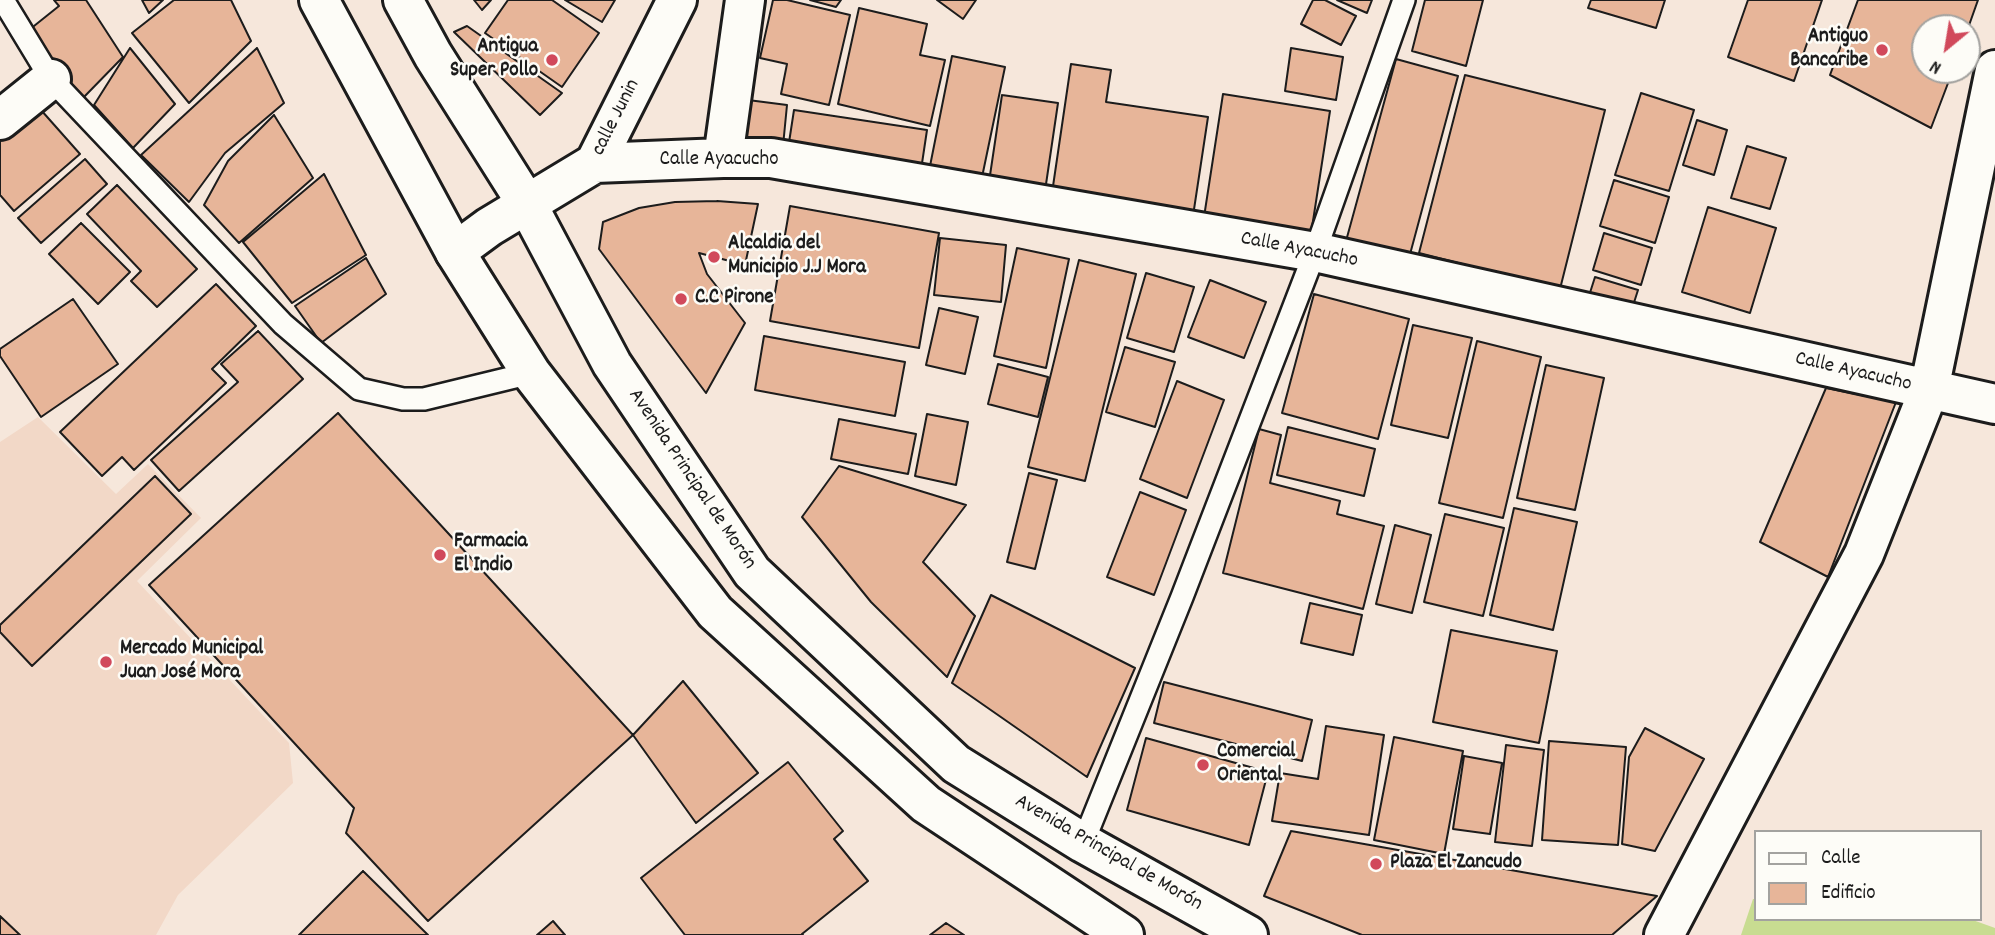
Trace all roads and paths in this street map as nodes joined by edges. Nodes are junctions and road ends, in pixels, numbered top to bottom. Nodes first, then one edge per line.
1 (3, 0) edge
2 (319, 0) edge
3 (403, 0) edge
4 (677, 0) edge
5 (745, 0) edge
6 (1404, 0) edge
7 (1995, 70) edge
8 (51, 79) junction
9 (0, 120) edge
10 (723, 158) junction
11 (595, 163) junction
12 (527, 204) junction
13 (455, 252) junction
14 (1315, 252) junction
15 (531, 373) junction
16 (1929, 390) junction
17 (1995, 404) edge
18 (1083, 843) junction
19 (1124, 935) edge
20 (1248, 935) edge
21 (1664, 935) edge

1 - 8 lane
2 - 13 street
3 - 12 street, Avenida Principal de Morón
4 - 11 street, calle Junin
5 - 10 street
6 - 14 lane
7 - 16 street
8 - 9 street
8 - 15 lane
10 - 11 street, Calle Ayacucho
10 - 14 street, Calle Ayacucho
11 - 12 street, calle Junin
12 - 13 street, calle Junin
12 - 18 street, Avenida Principal de Morón
13 - 15 street
14 - 16 street, Calle Ayacucho
14 - 18 lane
15 - 19 street
16 - 17 street, Calle Ayacucho
16 - 21 street
18 - 20 street, Avenida Principal de Morón

